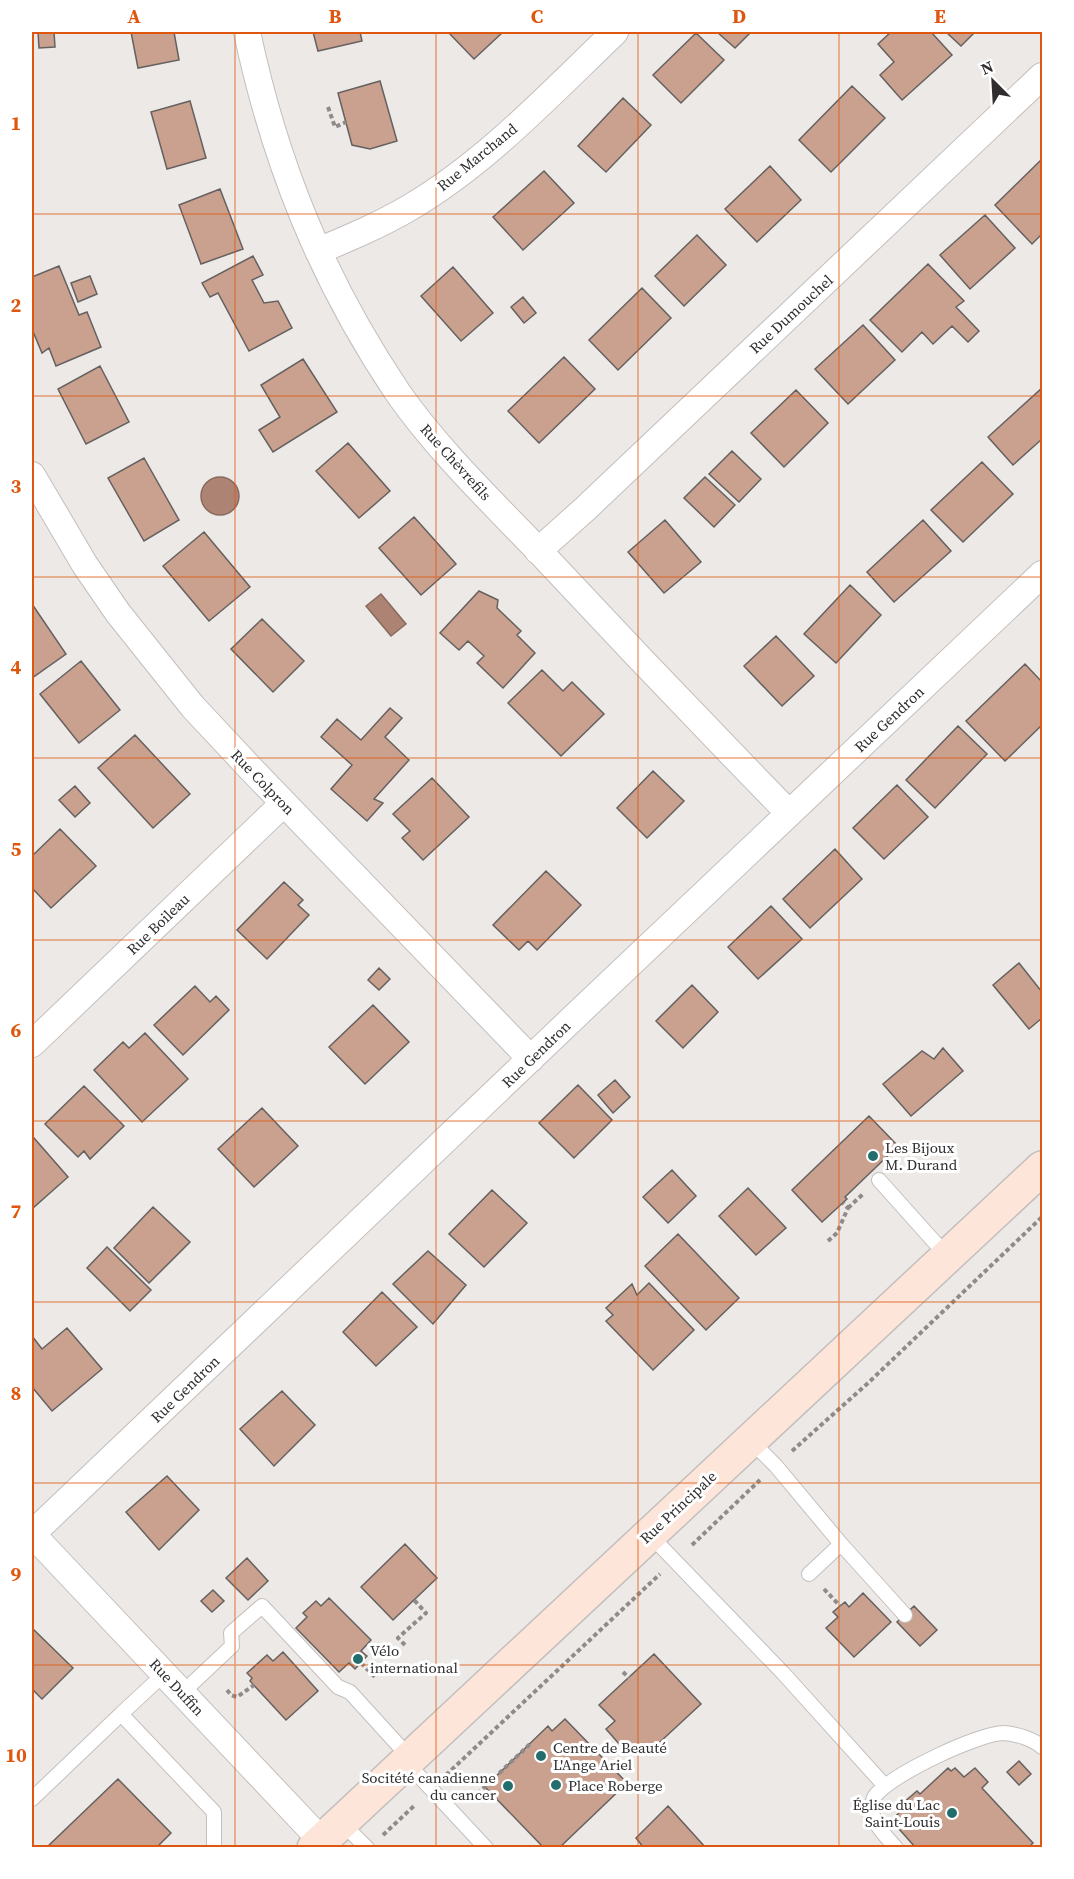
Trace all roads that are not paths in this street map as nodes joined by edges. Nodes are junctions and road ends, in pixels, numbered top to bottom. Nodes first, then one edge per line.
1 (247, 32) edge
2 (615, 32) edge
3 (1042, 76) edge
4 (318, 251) junction
5 (32, 475) edge
6 (538, 550) junction
7 (1042, 574) edge
8 (284, 803) junction
9 (789, 813) junction
10 (32, 1044) edge
11 (531, 1059) junction
12 (1042, 1168) edge
13 (879, 1180) dead end
14 (947, 1256) junction
15 (750, 1440) junction
16 (32, 1534) edge
17 (650, 1534) junction
18 (841, 1544) junction
19 (809, 1574) dead end
20 (905, 1615) dead end
21 (164, 1674) junction
22 (182, 1693) junction
23 (121, 1714) junction
24 (1042, 1747) edge
25 (408, 1760) junction
26 (885, 1786) junction
27 (32, 1799) edge
28 (325, 1836) edge
29 (214, 1848) edge
30 (367, 1848) edge
31 (486, 1848) edge
32 (896, 1848) edge

1 - 4 street, Rue Chèvrefils
2 - 4 street, Rue Marchand
3 - 6 street, Rue Dumouchel
4 - 6 street, Rue Chèvrefils
5 - 8 street, Rue Colpron
6 - 9 street, Rue Chèvrefils
7 - 9 street, Rue Gendron
8 - 10 street, Rue Boileau
8 - 11 street, Rue Colpron
9 - 11 street, Rue Gendron
11 - 16 street, Rue Gendron
12 - 14 street, Rue Principale
13 - 14 lane
14 - 15 street, Rue Principale
15 - 17 street, Rue Principale
15 - 18 lane
16 - 21 street, Rue Duffin
17 - 25 street, Rue Principale
17 - 26 lane
18 - 19 lane
18 - 20 lane
21 - 22 street, Rue Duffin
21 - 23 lane
22 - 25 lane
22 - 28 street, Rue Duffin
23 - 27 lane
23 - 29 lane
24 - 26 lane
25 - 28 street, Rue Principale
25 - 31 lane
26 - 32 lane
28 - 30 lane

